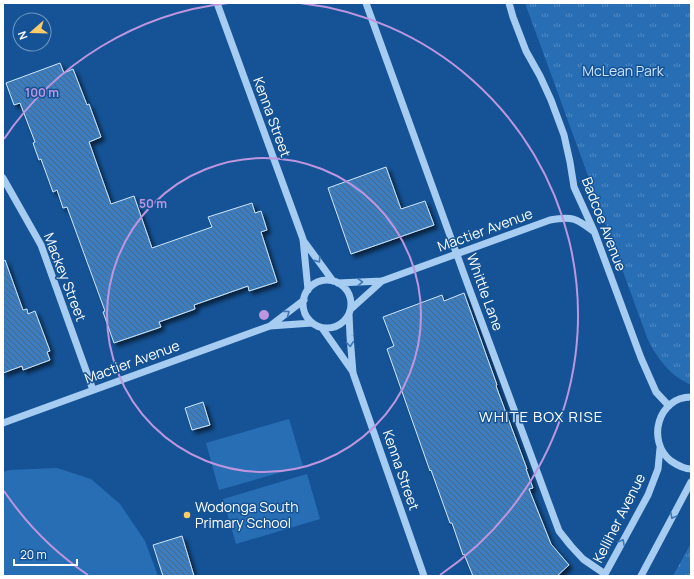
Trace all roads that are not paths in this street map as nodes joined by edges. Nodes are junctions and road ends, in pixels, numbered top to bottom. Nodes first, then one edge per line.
1 (217, 3) edge
2 (366, 3) edge
3 (509, 3) edge
4 (3, 178) edge
5 (594, 232) junction
6 (303, 239) junction
7 (457, 254) junction
8 (382, 281) junction
9 (336, 282) junction
10 (308, 290) junction
11 (304, 300) junction
12 (350, 312) junction
13 (312, 323) junction
14 (270, 326) junction
15 (322, 328) junction
16 (353, 373) junction
17 (93, 390) junction
18 (691, 397) edge
19 (669, 406) junction
20 (3, 423) edge
21 (660, 448) junction
22 (691, 468) edge
23 (691, 482) edge
24 (604, 575) edge
25 (424, 576) edge
26 (641, 576) edge

1 - 6 street, Kenna Street
2 - 7 street, Whittle Lane
3 - 5 street, Badcoe Avenue
4 - 17 street, Mackey Street
5 - 7 street, Mactier Avenue
5 - 19 street, Badcoe Avenue
6 -> 9 street, Kenna Street
6 - 10 street, Kenna Street
7 - 8 street, Mactier Avenue
7 - 24 street, Whittle Lane
9 -> 8 street, Mactier Avenue
8 - 12 street, Mactier Avenue
9 - 10 street
9 - 12 street
10 - 11 street
11 - 13 street
14 -> 11 street, Mactier Avenue
12 - 15 street
12 -> 16 street, Kenna Street
13 - 14 street, Mactier Avenue
13 - 15 street
14 - 17 street, Mactier Avenue
15 - 16 street, Kenna Street
16 - 25 street, Kenna Street
17 - 20 street, Mactier Avenue
18 - 19 street
19 - 21 street, Kelliher Avenue
21 - 22 street
24 -> 21 street, Kelliher Avenue
23 -> 26 street

